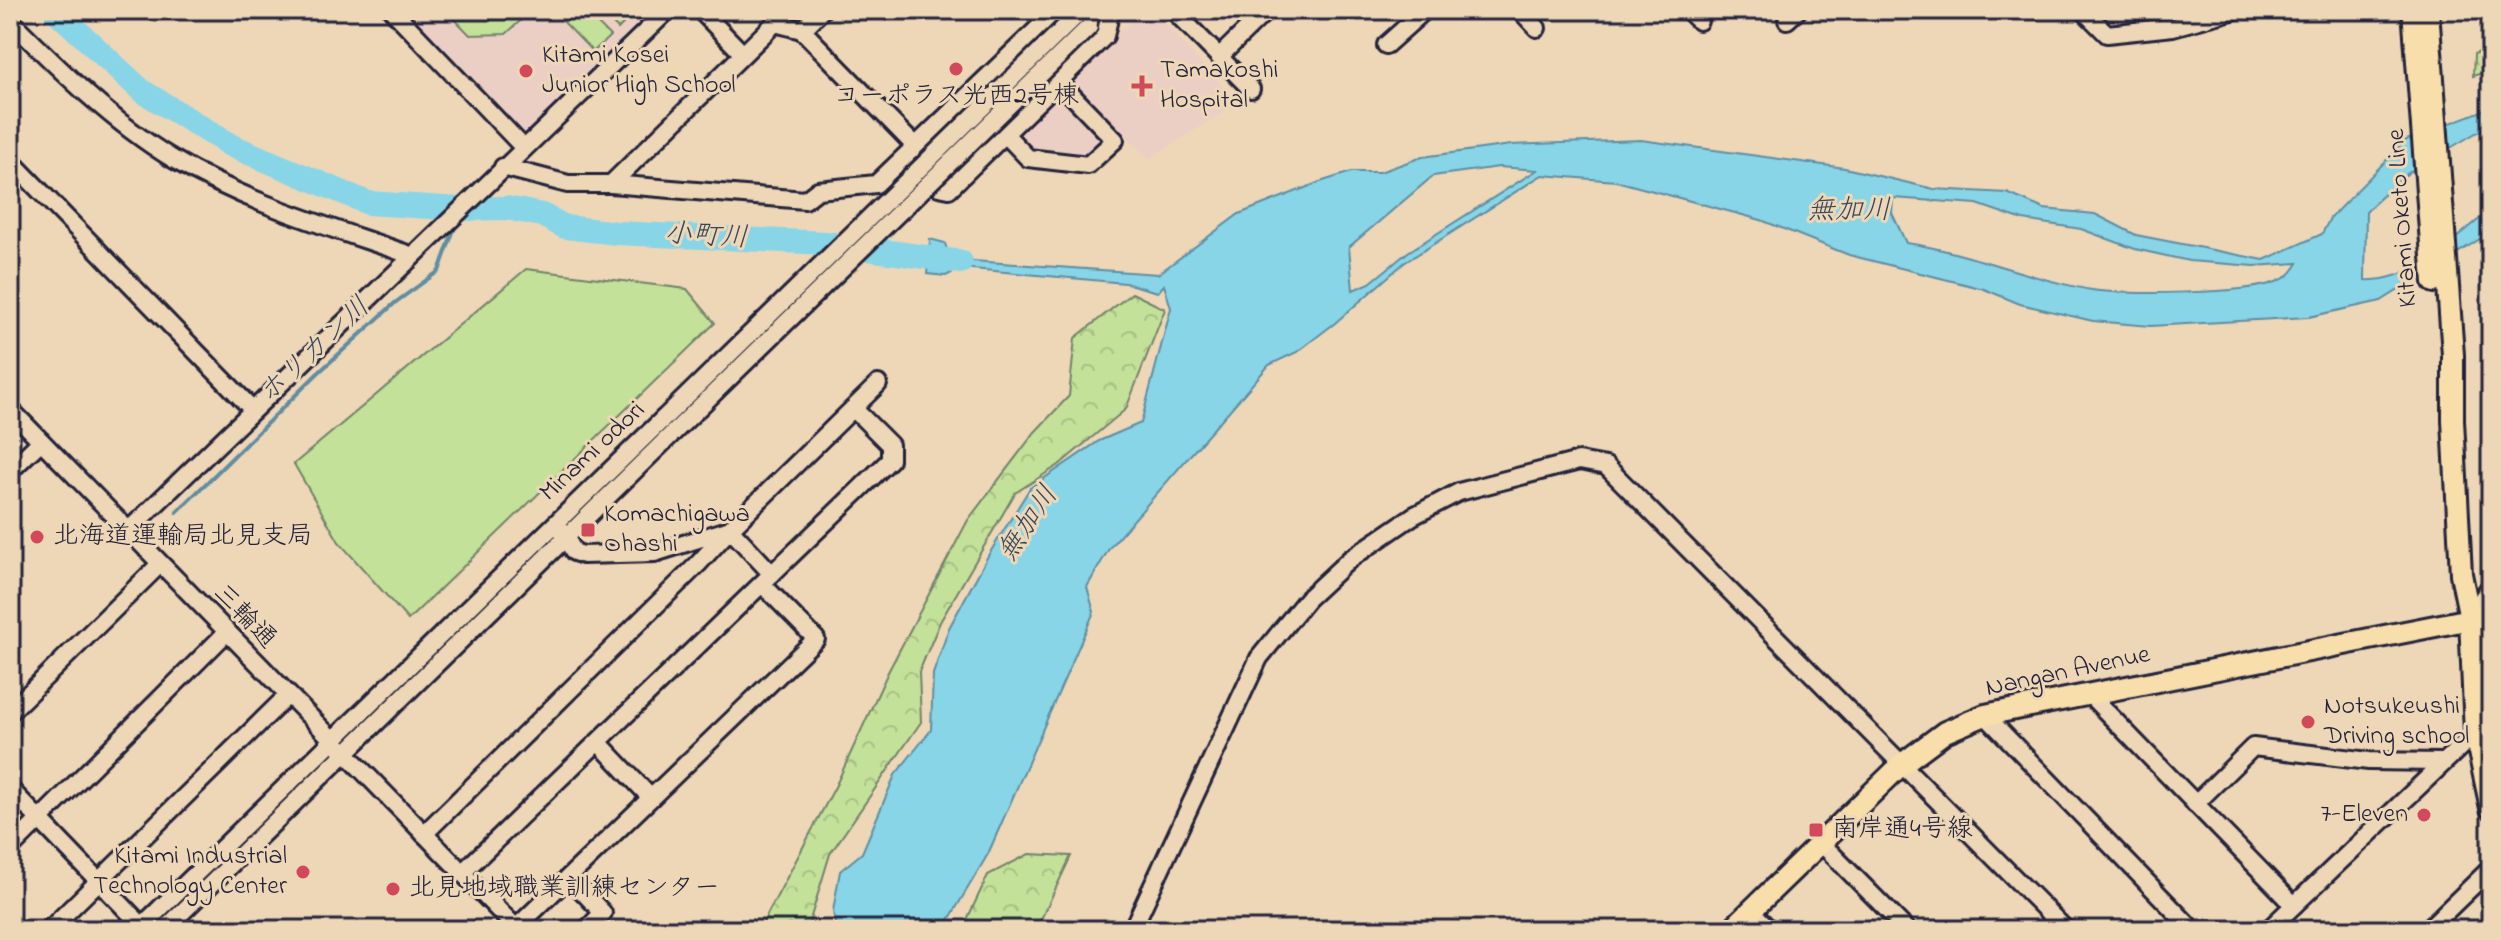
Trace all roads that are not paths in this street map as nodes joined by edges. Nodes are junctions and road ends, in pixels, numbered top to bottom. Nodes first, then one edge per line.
1 (392, 10) edge
2 (668, 10) edge
3 (700, 10) edge
4 (822, 10) edge
5 (1057, 10) edge
6 (1108, 10) edge
7 (1173, 10) edge
8 (1267, 10) edge
9 (1425, 10) edge
10 (1520, 10) edge
11 (2083, 10) edge
12 (2236, 10) edge
13 (2413, 10) edge
14 (2428, 10) edge
15 (1083, 17) edge
16 (10, 20) edge
17 (1537, 28) dead end
18 (802, 30) junction
19 (1386, 45) dead end
20 (743, 54) junction
21 (1219, 57) junction
22 (1059, 82) junction
23 (1251, 89) dead end
24 (1005, 134) junction
25 (524, 148) junction
26 (911, 151) junction
27 (10, 160) edge
28 (498, 172) junction
29 (611, 184) junction
30 (416, 249) junction
31 (2446, 356) junction
32 (878, 384) dead end
33 (10, 409) edge
34 (854, 409) junction
35 (253, 410) junction
36 (668, 426) junction
37 (41, 441) junction
38 (10, 471) edge
39 (555, 522) junction
40 (730, 529) junction
41 (128, 531) junction
42 (566, 535) junction
43 (160, 564) junction
44 (767, 579) junction
45 (2491, 585) edge
46 (2481, 616) edge
47 (226, 633) junction
48 (2088, 693) junction
49 (287, 696) junction
50 (10, 712) edge
51 (1985, 715) junction
52 (2475, 733) junction
53 (332, 742) junction
54 (599, 743) junction
55 (344, 755) junction
56 (2441, 762) junction
57 (1902, 764) junction
58 (10, 789) edge
59 (651, 798) junction
60 (2195, 804) junction
61 (2491, 808) edge
62 (39, 821) junction
63 (424, 834) junction
64 (1820, 842) junction
65 (10, 849) edge
66 (2491, 868) edge
67 (462, 873) junction
68 (569, 877) junction
69 (99, 882) junction
70 (2294, 905) junction
71 (1751, 911) junction
72 (142, 929) edge
73 (517, 929) edge
74 (49, 930) edge
75 (164, 930) edge
76 (586, 930) edge
77 (1132, 930) edge
78 (1731, 930) edge
79 (1770, 930) edge
80 (1907, 930) edge
81 (2066, 930) edge
82 (2193, 930) edge
83 (2268, 930) edge
84 (2427, 930) edge

1 - 25 street
2 - 25 street
3 - 20 street
4 - 18 street
5 - 26 street
6 - 15 street, Minami odori
6 - 22 street
7 - 21 street
8 - 21 street
9 - 19 street
10 - 17 street
11 - 12 street
13 - 31 main road, Kitami Oketo Line
14 - 31 main road, Kitami Oketo Line
15 - 36 street, Minami odori, bridge
16 - 30 street
18 - 20 street
18 - 26 street
20 - 29 street
21 - 23 street
22 - 24 street
22 - 24 street
24 - 26 street
25 - 28 street
26 - 29 street
27 - 35 street
28 - 29 street
28 - 30 street
30 - 35 street
31 - 46 main road, Kitami Oketo Line
32 - 34 street
33 - 37 street, 三輪通
34 - 40 street
34 - 44 street
35 - 41 street
36 - 39 street, Minami odori
36 - 42 street, Minami odori
37 - 38 street
37 - 41 street, 三輪通
39 - 42 street
39 - 53 street, Minami odori
40 - 42 street
40 - 44 street
40 - 63 street
41 - 43 street, 三輪通
42 - 55 street, Minami odori
43 - 47 street, 三輪通
43 - 50 street
44 - 54 street
44 - 59 street
45 - 46 street
46 - 48 main road, Nangan Avenue
46 - 52 main road, Kitami Oketo Line
47 - 49 street, 三輪通
47 - 62 street
48 - 51 main road, Nangan Avenue
48 - 60 street
49 - 53 street, 三輪通
49 - 69 street
51 - 57 main road, Nangan Avenue
51 - 82 street
52 - 56 street
52 - 61 main road, Kitami Oketo Line
53 - 55 street, 三輪通
53 - 72 street, Minami odori
54 - 59 street
54 - 67 street
55 - 63 street, 三輪通
55 - 75 street, Minami odori
56 - 60 street
56 - 70 street
57 - 64 main road, Nangan Avenue
57 - 77 street
57 - 81 street
58 - 62 street
59 - 68 street
60 - 70 street
62 - 65 street
62 - 69 street
63 - 67 street, 三輪通
64 - 71 main road, Nangan Avenue
64 - 80 street
66 - 84 street
67 - 73 street, 三輪通
68 - 73 street
68 - 76 street
69 - 72 street
69 - 74 street
70 - 83 street
71 - 78 main road, Nangan Avenue
71 - 79 street

